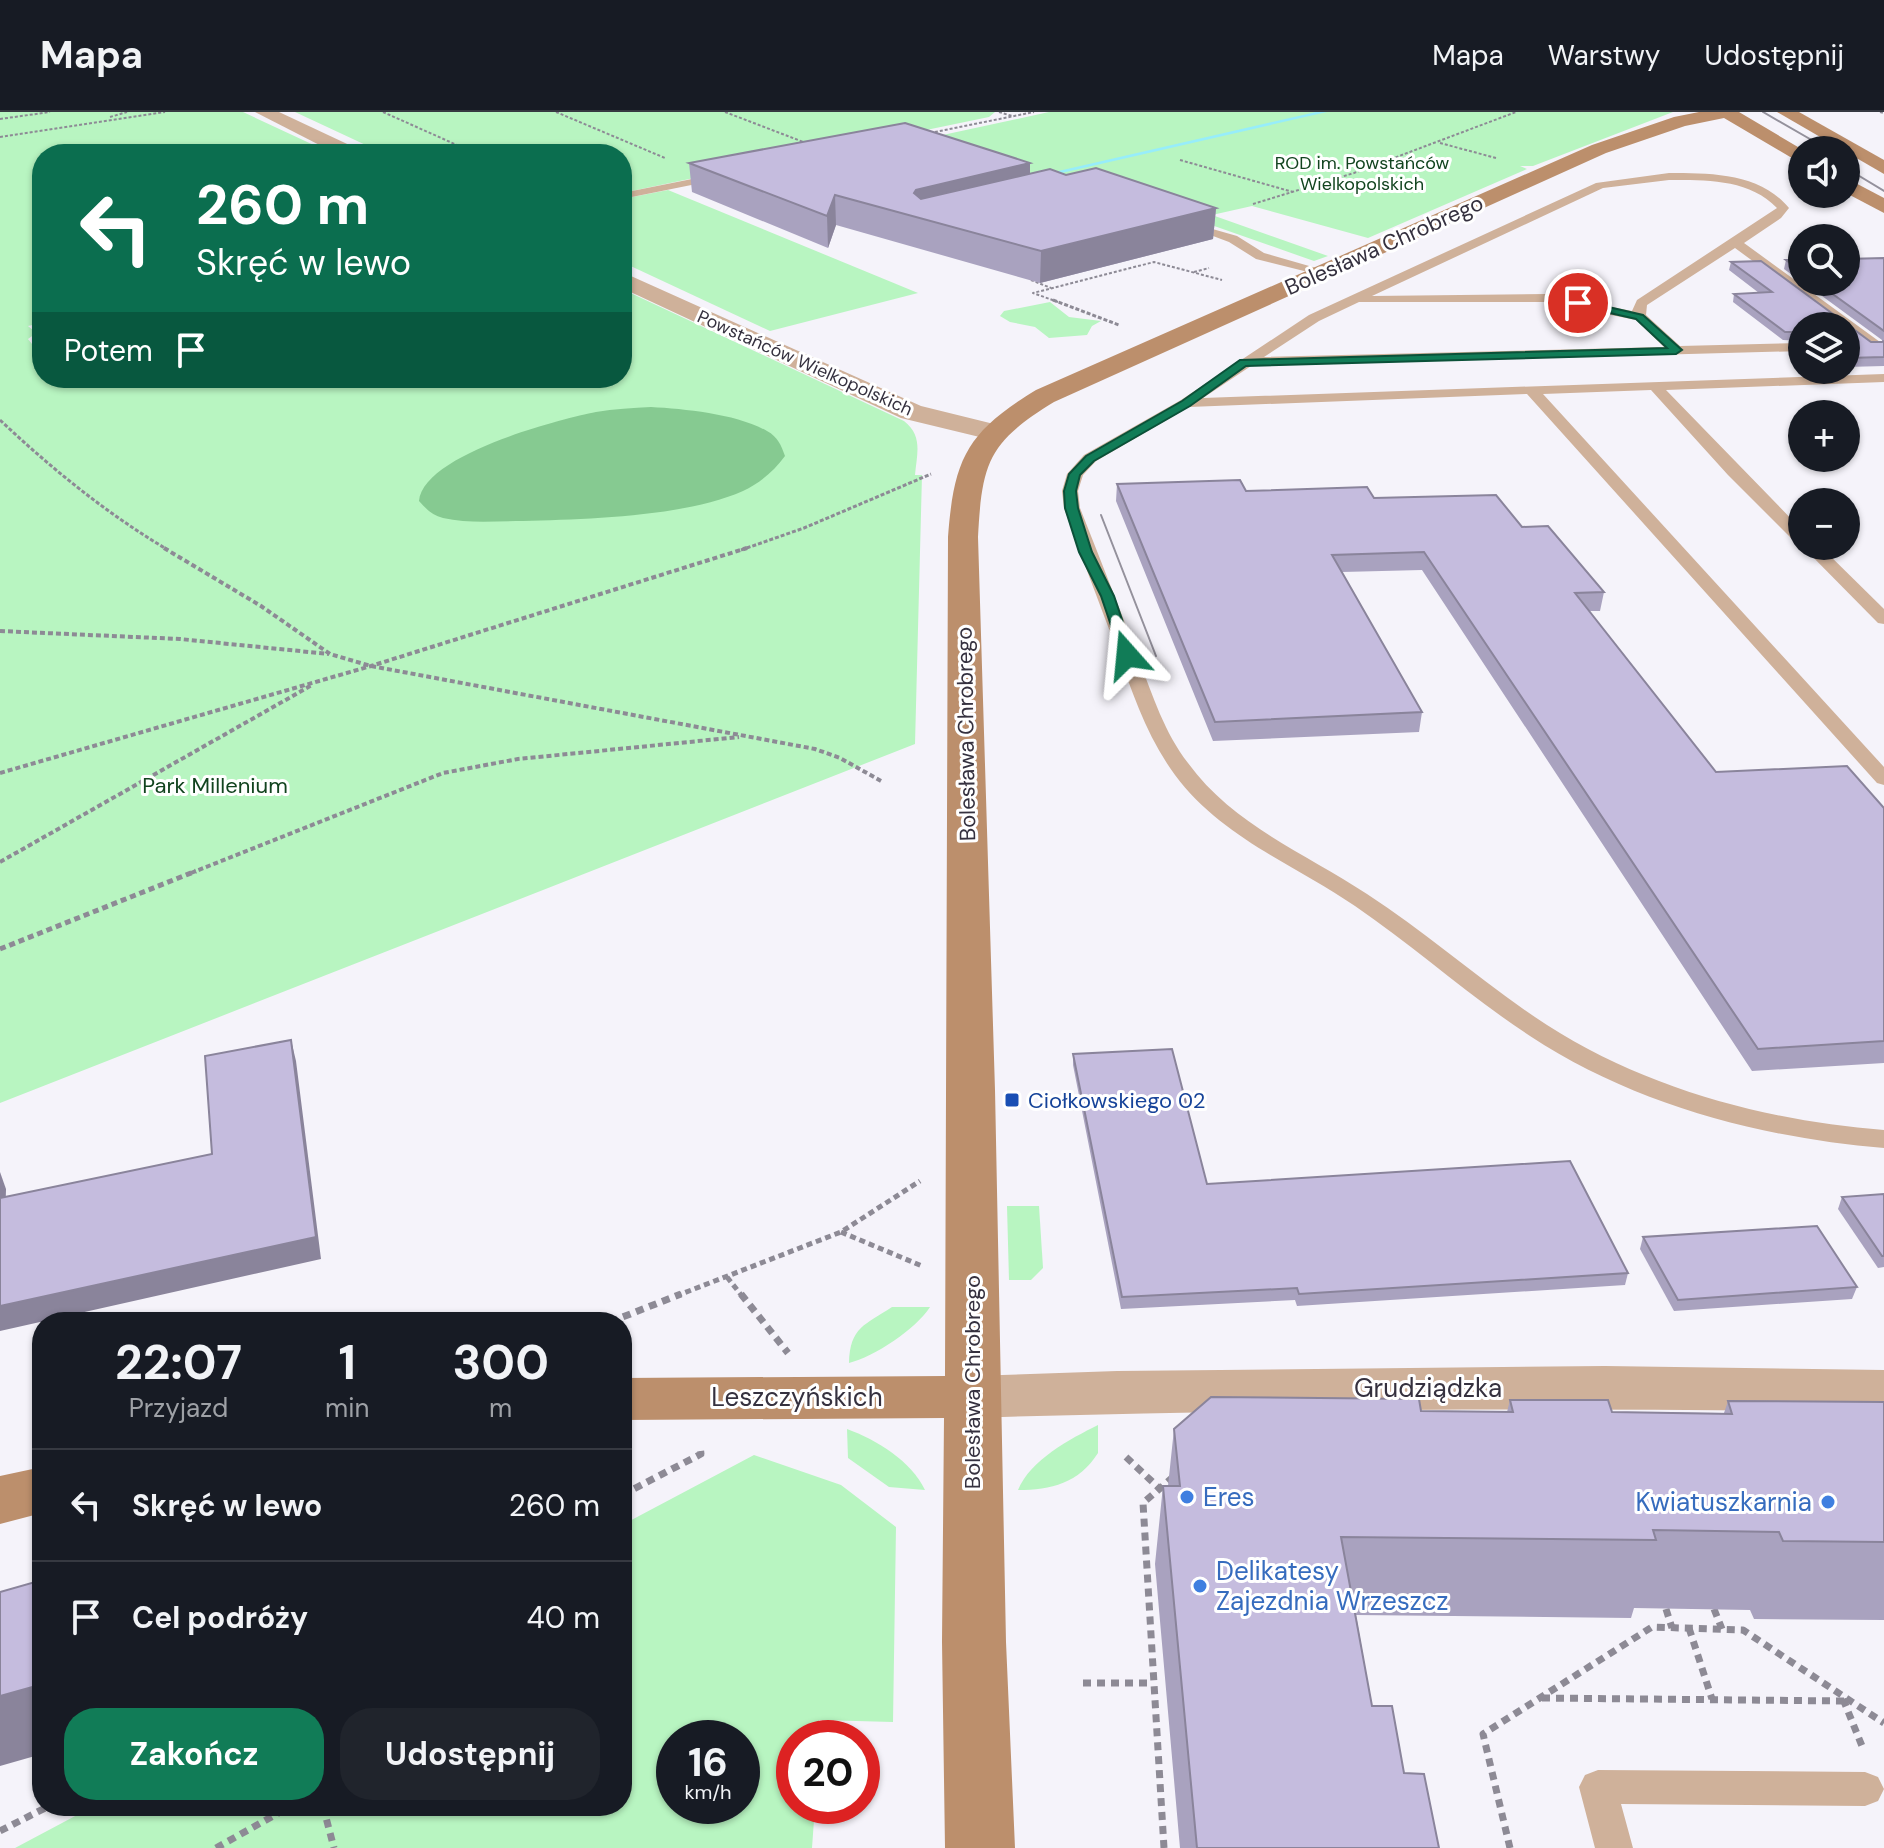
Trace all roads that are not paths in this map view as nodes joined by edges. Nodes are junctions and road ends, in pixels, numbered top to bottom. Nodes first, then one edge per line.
1 (264, 112) edge
2 (1727, 112) edge
3 (1786, 112) edge
4 (332, 144) edge
5 (1788, 149) edge
6 (1884, 168) edge
7 (740, 172) edge
8 (1860, 192) edge
9 (632, 194) edge
10 (1884, 207) edge
11 (1168, 215) edge
12 (1735, 242) junction
13 (1324, 272) junction
14 (632, 284) edge
15 (1352, 300) junction
16 (1640, 317) junction
17 (1880, 345) edge
18 (1860, 346) edge
19 (1788, 347) edge
20 (1676, 350) junction
21 (1244, 362) junction
22 (1884, 378) edge
23 (1654, 385) junction
24 (1531, 390) junction
25 (1186, 403) junction
26 (992, 432) junction
27 (1788, 525) edge
28 (1824, 560) edge
29 (1884, 619) edge
30 (1884, 779) edge
31 (1884, 1139) edge
32 (1884, 1391) edge
33 (971, 1397) junction
34 (632, 1399) edge
35 (32, 1492) edge
36 (0, 1500) edge
37 (1865, 1789) dead end
38 (980, 1848) edge
39 (1614, 1848) edge

1 - 4 street
2 - 5 street
2 - 13 street, Bolesława Chrobrego
3 - 6 street
7 - 9 lane
8 - 10 street
11 - 13 lane
12 - 15 lane
12 - 16 lane
12 - 17 lane
13 - 26 street, Bolesława Chrobrego
14 - 26 street, Powstańców Wielkopolskich
15 - 16 lane
15 - 21 lane
16 - 20 lane
17 - 18 lane
19 - 20 lane
20 - 21 lane
20 - 23 lane
21 - 25 lane
22 - 23 lane
23 - 24 lane
23 - 27 lane
24 - 25 lane
24 - 30 lane
25 - 31 lane
26 - 33 street, Bolesława Chrobrego
28 - 29 lane
32 - 33 street, Grudziądzka
33 - 34 street, Leszczyńskich
33 - 38 street, Bolesława Chrobrego
35 - 36 street
37 - 39 lane

